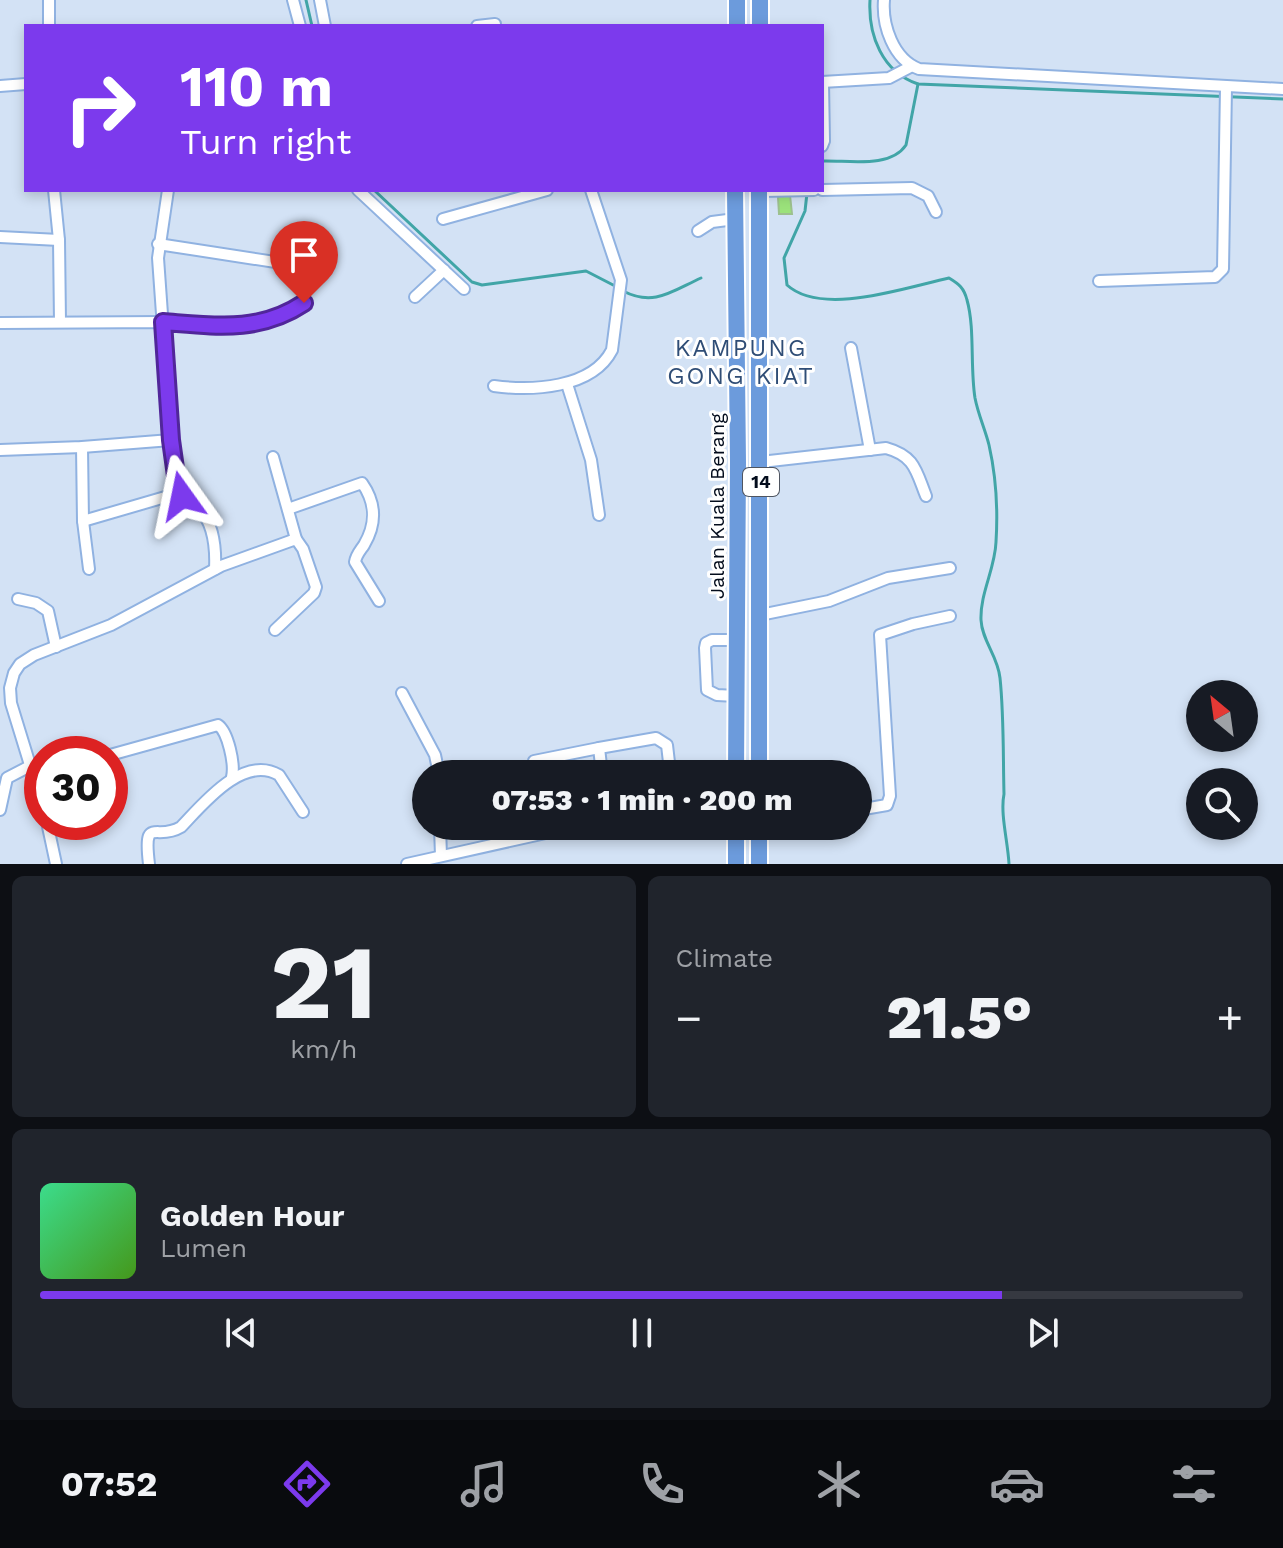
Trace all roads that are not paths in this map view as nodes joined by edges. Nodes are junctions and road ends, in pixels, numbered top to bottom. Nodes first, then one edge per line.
1 (49, 0) edge
2 (293, 0) edge
3 (320, 0) edge
4 (737, 0) edge
5 (760, 0) edge
6 (884, 0) edge
7 (49, 24) edge
8 (299, 24) edge
9 (325, 24) edge
10 (737, 24) edge
11 (760, 24) edge
12 (910, 68) junction
13 (824, 82) edge
14 (24, 84) edge
15 (0, 86) edge
16 (1283, 89) edge
17 (1226, 90) junction
18 (824, 190) edge
19 (54, 192) edge
20 (168, 192) edge
21 (360, 192) edge
22 (540, 192) edge
23 (592, 192) edge
24 (735, 192) edge
25 (759, 192) edge
26 (936, 212) dead end
27 (443, 219) dead end
28 (735, 219) junction
29 (698, 231) dead end
30 (0, 237) edge
31 (59, 240) junction
32 (158, 244) junction
33 (301, 266) dead end
34 (444, 270) junction
35 (1099, 281) dead end
36 (464, 289) dead end
37 (415, 297) dead end
38 (304, 303) dead end
39 (60, 322) junction
40 (163, 322) junction
41 (0, 323) edge
42 (851, 348) dead end
43 (567, 384) junction
44 (494, 386) dead end
45 (171, 440) junction
46 (82, 447) junction
47 (0, 450) edge
48 (870, 450) junction
49 (273, 457) dead end
50 (761, 462) junction
51 (179, 493) junction
52 (926, 496) dead end
53 (288, 509) junction
54 (599, 515) dead end
55 (83, 521) junction
56 (296, 539) junction
57 (950, 568) dead end
58 (89, 569) dead end
59 (215, 569) junction
60 (18, 599) dead end
61 (379, 601) dead end
62 (760, 615) junction
63 (950, 616) dead end
64 (275, 630) dead end
65 (737, 637) junction
66 (56, 647) junction
67 (402, 693) dead end
68 (736, 696) junction
69 (24, 746) edge
70 (599, 748) junction
71 (128, 750) edge
72 (436, 760) edge
73 (539, 760) edge
74 (600, 760) edge
75 (669, 760) edge
76 (736, 760) edge
77 (759, 760) edge
78 (24, 769) edge
79 (232, 777) junction
80 (872, 809) edge
81 (0, 810) edge
82 (303, 812) dead end
83 (51, 840) edge
84 (440, 840) edge
85 (514, 840) edge
86 (736, 840) edge
87 (759, 840) edge
88 (441, 856) junction
89 (56, 864) edge
90 (149, 864) edge
91 (407, 864) edge
92 (736, 864) edge
93 (759, 864) edge

1 - 7 street
2 - 8 street
3 - 9 street
4 - 10 highway
5 - 11 highway
6 - 12 street
12 - 13 street
12 - 17 street
14 - 15 street
16 - 17 street
17 - 35 street
18 - 26 street
19 - 31 street
20 - 32 street
21 - 34 street
22 - 27 street
23 - 43 street
24 - 28 highway, Jalan Kuala Berang / 14
25 - 50 highway, 14
28 - 29 street
28 - 65 highway, Jalan Kuala Berang / 14
30 - 31 street
31 - 39 street
32 - 33 street
32 - 40 street
34 - 36 street
34 - 37 street
38 - 40 street
39 - 40 street
39 - 41 street
40 - 45 street
42 - 48 street
43 - 44 street
43 - 54 street
45 - 46 street
45 - 51 street
46 - 47 street
46 - 55 street
48 - 50 street
48 - 52 street
49 - 53 street
50 - 62 highway, 14
51 - 55 street
51 - 59 street
53 - 56 street
53 - 61 street
55 - 58 street
56 - 59 street
56 - 64 street
57 - 62 street
59 - 66 street
60 - 66 street
62 - 65 highway
62 - 77 highway, 14
63 - 80 street
65 - 68 highway, Jalan Kuala Berang / 14
65 - 68 street
66 - 69 street
67 - 72 street
68 - 76 highway, Jalan Kuala Berang / 14
70 - 73 street
70 - 74 street
70 - 75 street
71 - 79 street
78 - 81 street
79 - 82 street
79 - 90 street
83 - 89 street
84 - 88 street
85 - 88 street
86 - 92 highway
87 - 93 highway
88 - 91 street

